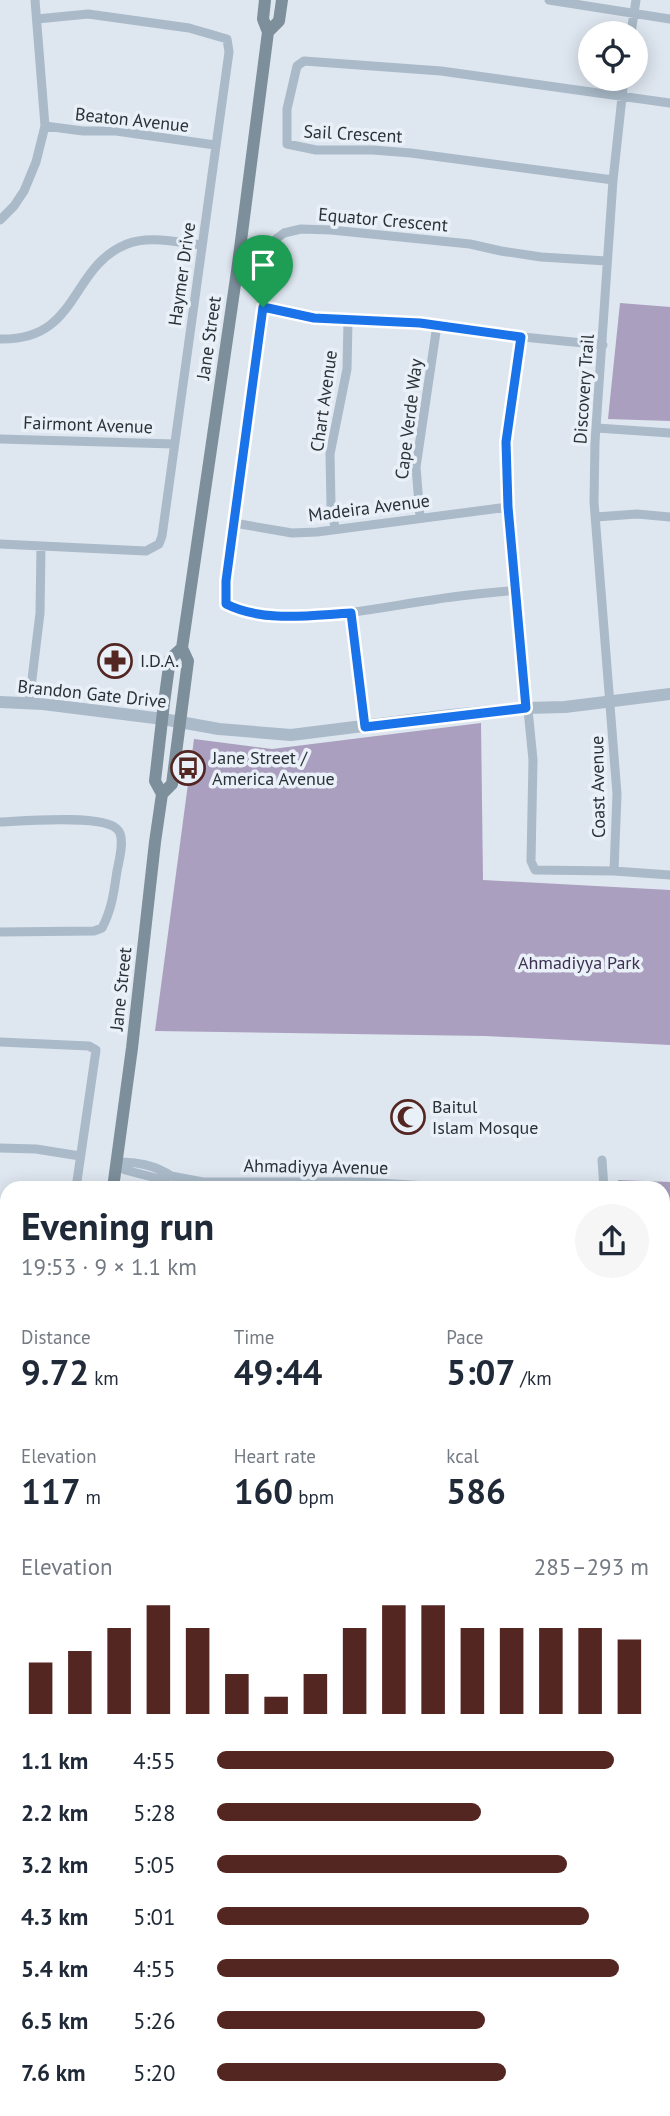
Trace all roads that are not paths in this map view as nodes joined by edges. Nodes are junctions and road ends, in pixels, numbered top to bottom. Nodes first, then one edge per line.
1 (35, 0) edge
2 (265, 0) edge
3 (282, 0) edge
4 (549, 0) edge
5 (636, 0) edge
6 (634, 12) junction
7 (37, 19) junction
8 (670, 19) edge
9 (633, 21) edge
10 (268, 32) junction
11 (622, 91) edge
12 (621, 96) junction
13 (670, 103) edge
14 (45, 126) junction
15 (215, 145) junction
16 (613, 180) junction
17 (0, 220) edge
18 (202, 245) junction
19 (607, 261) junction
20 (263, 307) junction
21 (348, 320) junction
22 (437, 325) junction
23 (521, 337) junction
24 (0, 339) edge
25 (603, 345) junction
26 (597, 428) junction
27 (670, 433) edge
28 (0, 439) edge
29 (174, 444) junction
30 (508, 507) junction
31 (420, 517) junction
32 (596, 517) junction
33 (670, 517) edge
34 (234, 523) junction
35 (335, 528) junction
36 (0, 544) edge
37 (41, 546) junction
38 (517, 590) junction
39 (351, 613) junction
40 (182, 648) junction
41 (670, 694) edge
42 (0, 702) edge
43 (611, 702) junction
44 (29, 704) junction
45 (526, 708) junction
46 (163, 719) junction
47 (180, 722) junction
48 (365, 727) junction
49 (162, 794) junction
50 (0, 822) edge
51 (614, 870) junction
52 (670, 875) edge
53 (0, 932) edge
54 (0, 1042) edge
55 (0, 1148) edge
56 (80, 1156) junction
57 (602, 1160) dead end
58 (116, 1163) junction
59 (77, 1181) edge
60 (114, 1181) edge
61 (198, 1181) edge
62 (604, 1181) edge

1 - 7 street
2 - 10 main road, Jane Street
3 - 10 main road, Jane Street
4 - 6 street
5 - 6 street
6 - 8 street
6 - 9 street
7 - 14 street
7 - 15 street, Haymer Drive
10 - 40 main road, Jane Street
11 - 12 street, Discovery Trail
12 - 13 street
12 - 16 street, Discovery Trail
12 - 16 street, Sail Crescent
14 - 15 street, Beaton Avenue
14 - 17 street
15 - 18 street, Haymer Drive
16 - 19 street, Discovery Trail
18 - 24 street
18 - 29 street, Haymer Drive
19 - 20 street, Equator Crescent
19 - 25 street, Discovery Trail
20 - 21 street
20 - 34 street, Equator Crescent
21 - 22 street
21 - 35 street, Chart Avenue
22 - 23 street
22 - 31 street, Cape Verde Way
23 - 25 street
23 - 30 street
25 - 26 street, Discovery Trail
26 - 27 street
26 - 32 street, Discovery Trail
28 - 29 street, Fairmont Avenue
29 - 37 street, Haymer Drive
30 - 31 street, Madeira Avenue
30 - 38 street
31 - 35 street, Madeira Avenue
32 - 33 street
32 - 43 street, Discovery Trail
34 - 35 street, Madeira Avenue
34 - 39 street, Equator Crescent
36 - 37 street, Haymer Drive
37 - 44 street
38 - 39 street, Equator Crescent
38 - 45 street
39 - 48 street
40 - 46 main road, Jane Street
40 - 47 main road, Jane Street
41 - 43 street, Brandon Gate Drive
42 - 44 street, Brandon Gate Drive
43 - 45 street, Brandon Gate Drive
43 - 51 street, Coast Avenue
44 - 46 street, Brandon Gate Drive
45 - 48 street, Brandon Gate Drive
45 - 51 street
46 - 47 street, Brandon Gate Drive
46 - 49 main road, Jane Street
47 - 48 street, Brandon Gate Drive
47 - 49 main road, Jane Street
49 - 58 main road, Jane Street
50 - 53 street
51 - 52 street
54 - 56 street
55 - 56 street
56 - 59 street
57 - 62 street
58 - 60 main road, Jane Street
58 - 61 street, Ahmadiyya Avenue

